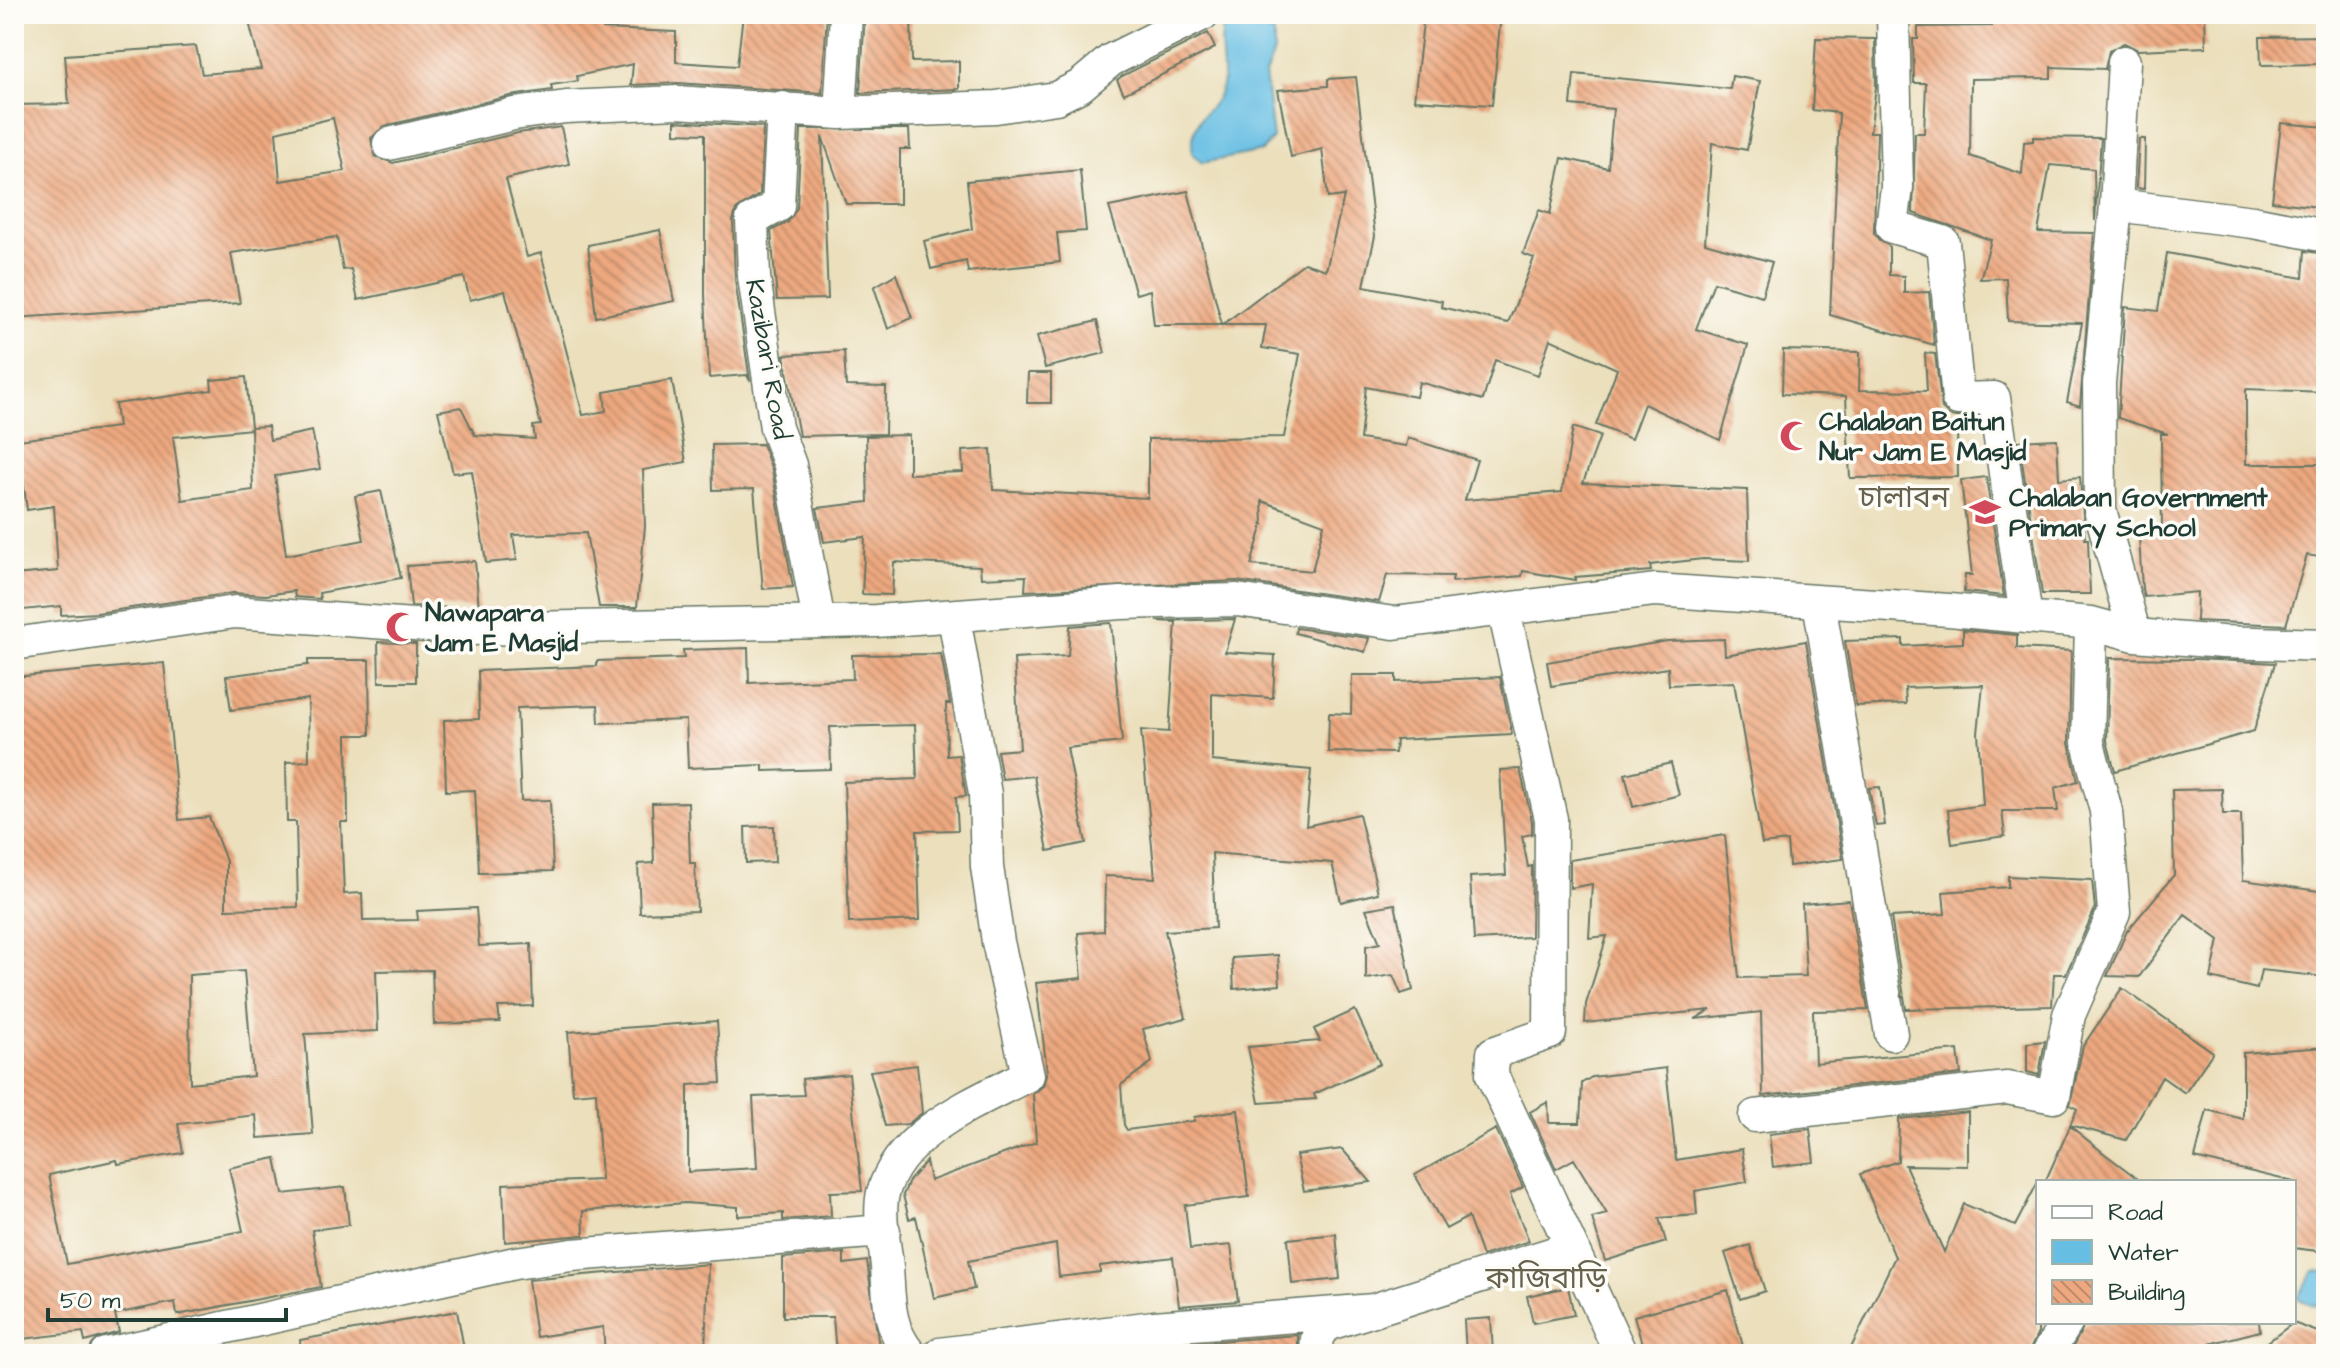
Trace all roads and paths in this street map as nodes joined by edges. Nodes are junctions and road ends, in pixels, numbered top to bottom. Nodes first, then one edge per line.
1 (846, 14) edge
2 (1203, 14) edge
3 (1893, 14) edge
4 (2124, 62) dead end
5 (783, 108) junction
6 (840, 113) junction
7 (389, 144) dead end
8 (2116, 205) junction
9 (2326, 236) edge
10 (1819, 602) junction
11 (1504, 611) junction
12 (954, 617) junction
13 (2026, 617) junction
14 (819, 622) junction
15 (2091, 623) junction
16 (2135, 635) junction
17 (14, 644) edge
18 (2326, 645) edge
19 (1891, 1034) dead end
20 (1755, 1116) dead end
21 (884, 1231) junction
22 (1570, 1248) junction
23 (1374, 1310) junction
24 (2066, 1324) edge
25 (106, 1354) edge
26 (910, 1354) edge
27 (939, 1354) edge
28 (1318, 1354) edge
29 (1621, 1354) edge
30 (2047, 1354) edge

1 - 6 street
2 - 6 street
3 - 13 street
4 - 8 street
5 - 6 street
5 - 7 street
5 - 14 street, Kazibari Road
8 - 9 street
8 - 16 street
10 - 11 street
10 - 13 street
10 - 19 street
11 - 12 street
11 - 22 street
12 - 14 street
12 - 21 street
13 - 15 street
14 - 17 street
15 - 16 street
15 - 20 street
16 - 18 street
21 - 25 street
21 - 26 street
22 - 23 street
22 - 29 street
23 - 27 street
23 - 28 street
24 - 30 street

